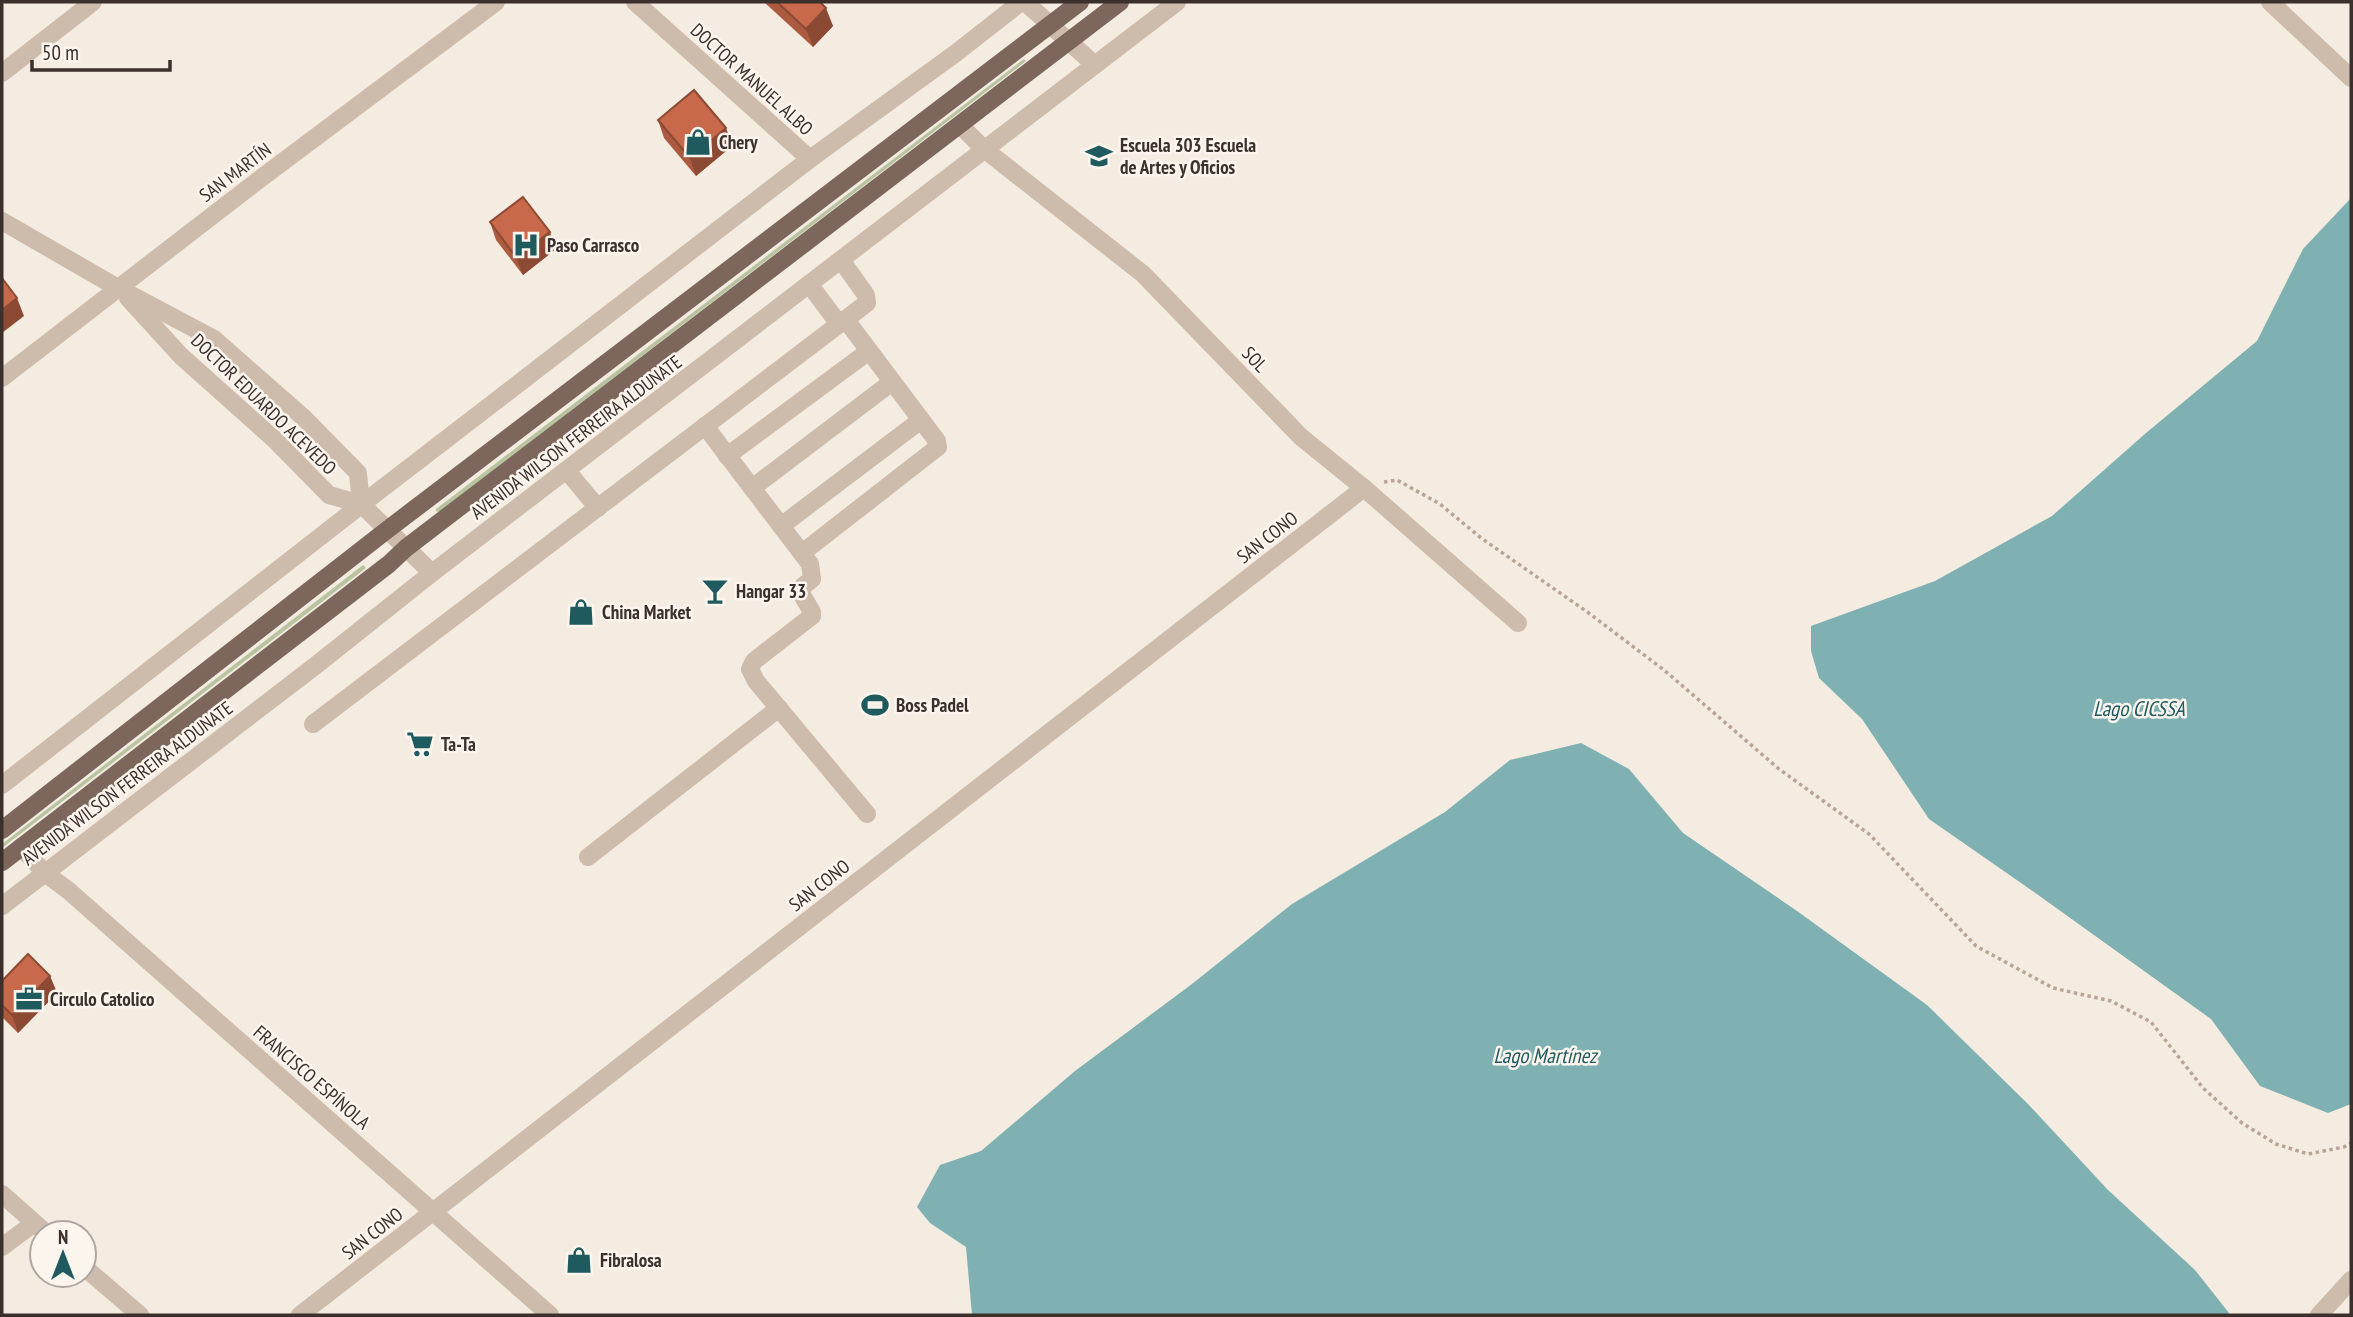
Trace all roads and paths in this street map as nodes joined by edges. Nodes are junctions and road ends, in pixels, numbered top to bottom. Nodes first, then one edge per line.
1 (93, 2) edge
2 (496, 2) edge
3 (635, 2) edge
4 (1023, 2) edge
5 (1080, 2) edge
6 (1120, 2) edge
7 (1177, 2) edge
8 (2270, 2) edge
9 (1050, 24) junction
10 (1069, 41) junction
11 (1094, 65) junction
12 (2, 73) edge
13 (2351, 78) edge
14 (960, 125) junction
15 (984, 149) junction
16 (810, 159) junction
17 (2, 221) edge
18 (841, 260) junction
19 (809, 284) junction
20 (118, 288) junction
21 (843, 322) junction
22 (869, 351) junction
23 (2, 377) edge
24 (892, 382) junction
25 (921, 420) junction
26 (705, 426) junction
27 (727, 456) junction
28 (567, 471) junction
29 (752, 488) junction
30 (1364, 488) junction
31 (361, 504) junction
32 (598, 508) junction
33 (781, 526) junction
34 (387, 530) junction
35 (406, 548) junction
36 (802, 554) junction
37 (432, 573) junction
38 (1518, 623) dead end
39 (779, 708) junction
40 (313, 724) dead end
41 (2, 786) edge
42 (867, 814) dead end
43 (2, 830) edge
44 (21, 847) junction
45 (588, 858) dead end
46 (2, 862) edge
47 (45, 873) junction
48 (2, 906) edge
49 (2351, 1143) edge
50 (2, 1194) edge
51 (433, 1212) junction
52 (30, 1219) edge
53 (28, 1234) edge
54 (2, 1247) edge
55 (98, 1279) edge
56 (2351, 1280) edge
57 (140, 1315) edge
58 (300, 1315) edge
59 (550, 1315) edge
60 (2319, 1315) edge

1 - 12 street
2 - 20 street, SAN MARTÍN
3 - 16 street, DOCTOR MANUEL ALBO
4 - 9 street
4 - 16 street
5 - 9 main road, AVENIDA WILSON FERREIRA ALDUNATE
6 - 10 main road, AVENIDA WILSON FERREIRA ALDUNATE
7 - 11 street, AVENIDA WILSON FERREIRA ALDUNATE
8 - 13 street
9 - 10 street
9 - 34 main road, AVENIDA WILSON FERREIRA ALDUNATE
10 - 11 street
10 - 14 main road, AVENIDA WILSON FERREIRA ALDUNATE
11 - 15 street, AVENIDA WILSON FERREIRA ALDUNATE
14 - 15 street, SOL
14 - 35 main road, AVENIDA WILSON FERREIRA ALDUNATE
15 - 18 street, AVENIDA WILSON FERREIRA ALDUNATE
15 - 30 street, SOL
16 - 31 street
17 - 20 street, DOCTOR EDUARDO ACEVEDO
18 - 19 street, AVENIDA WILSON FERREIRA ALDUNATE
18 - 21 street
19 - 21 street
19 - 28 street, AVENIDA WILSON FERREIRA ALDUNATE
20 - 23 street, SAN MARTÍN
20 - 31 street, DOCTOR EDUARDO ACEVEDO
20 - 31 street, DOCTOR EDUARDO ACEVEDO
21 - 22 street
21 - 26 street
22 - 24 street
22 - 27 street
24 - 25 street
24 - 29 street
25 - 33 street
25 - 36 street
26 - 27 street
26 - 32 street
27 - 29 street
28 - 32 street
28 - 37 street, AVENIDA WILSON FERREIRA ALDUNATE
29 - 33 street
30 - 38 street, SOL
30 - 49 path
30 - 51 street, SAN CONO
31 - 34 street
31 - 41 street
32 - 40 street
33 - 36 street
34 - 35 street
34 - 43 main road, AVENIDA WILSON FERREIRA ALDUNATE
35 - 37 street
35 - 44 main road, AVENIDA WILSON FERREIRA ALDUNATE
36 - 39 street
37 - 47 street, AVENIDA WILSON FERREIRA ALDUNATE
39 - 42 street
39 - 45 street
44 - 46 main road, AVENIDA WILSON FERREIRA ALDUNATE
44 - 47 street, FRANCISCO ESPÍNOLA
47 - 48 street, AVENIDA WILSON FERREIRA ALDUNATE
47 - 51 street, FRANCISCO ESPÍNOLA
50 - 52 street
51 - 58 street, SAN CONO
51 - 59 street, FRANCISCO ESPÍNOLA
53 - 54 street
55 - 57 street
56 - 60 street

